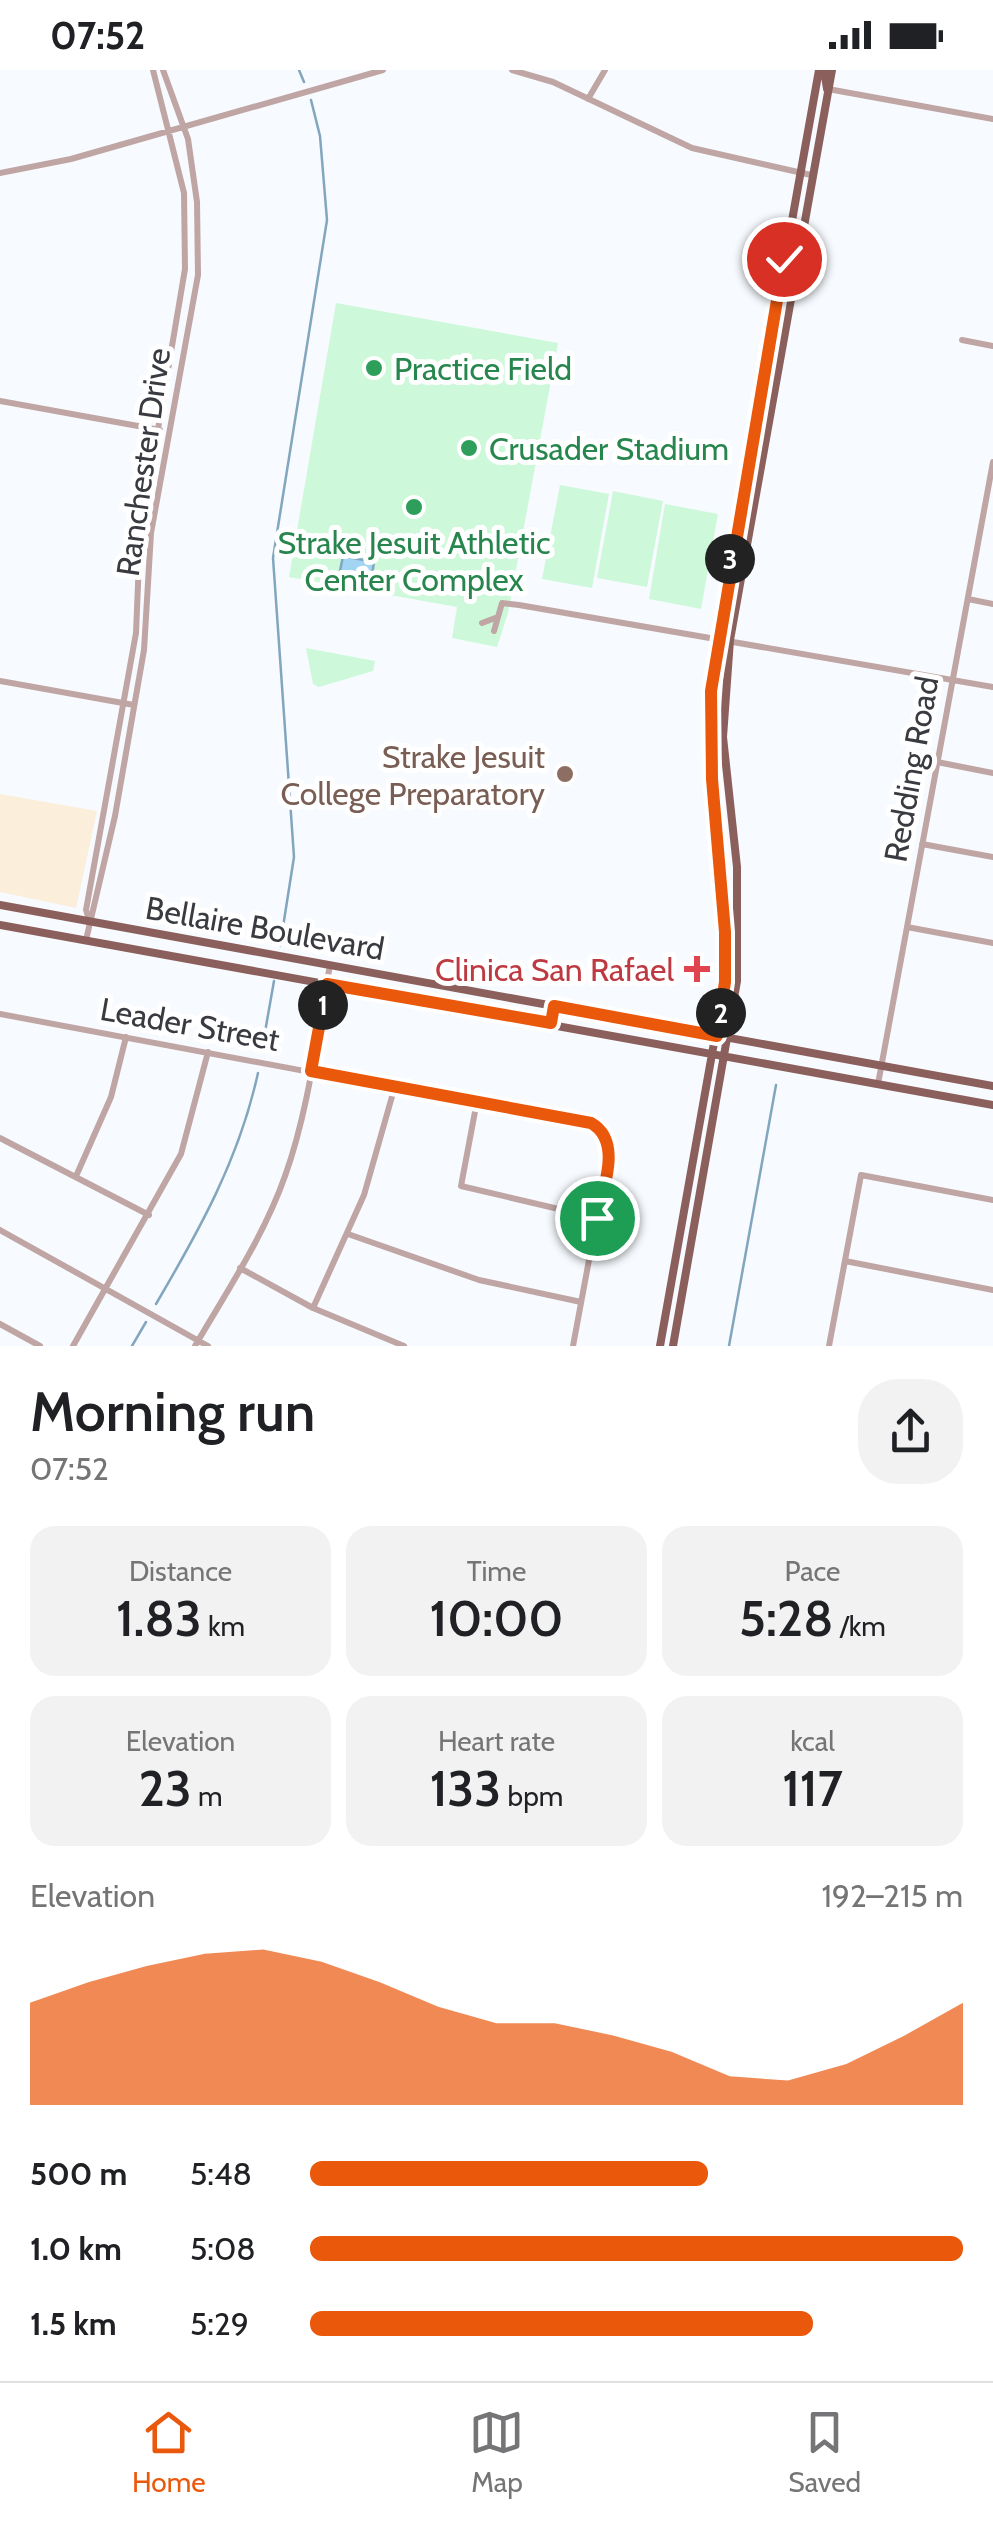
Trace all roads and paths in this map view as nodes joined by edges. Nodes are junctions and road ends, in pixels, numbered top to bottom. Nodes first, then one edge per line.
1 (153, 70) edge
2 (163, 70) edge
3 (384, 70) edge
4 (512, 70) edge
5 (605, 70) edge
6 (821, 70) edge
7 (832, 70) edge
8 (828, 90) junction
9 (588, 99) junction
10 (993, 119) edge
11 (184, 127) junction
12 (172, 130) junction
13 (800, 173) junction
14 (0, 174) edge
15 (811, 175) junction
16 (198, 229) junction
17 (187, 230) junction
18 (776, 305) junction
19 (788, 308) junction
20 (178, 324) junction
21 (189, 326) junction
22 (962, 340) dead end
23 (993, 346) edge
24 (761, 386) junction
25 (774, 390) junction
26 (0, 401) edge
27 (164, 406) junction
28 (174, 408) junction
29 (160, 430) junction
30 (993, 462) edge
31 (747, 466) junction
32 (760, 468) junction
33 (144, 511) junction
34 (155, 513) junction
35 (733, 546) junction
36 (746, 548) junction
37 (968, 599) junction
38 (993, 604) edge
39 (499, 616) junction
40 (148, 618) junction
41 (138, 619) junction
42 (482, 623) dead end
43 (494, 631) dead end
44 (718, 640) junction
45 (730, 640) junction
46 (0, 680) edge
47 (953, 680) junction
48 (993, 687) edge
49 (123, 703) junction
50 (134, 705) junction
51 (938, 762) junction
52 (993, 772) edge
53 (102, 814) junction
54 (115, 816) junction
55 (922, 844) junction
56 (993, 857) edge
57 (95, 860) junction
58 (105, 862) junction
59 (0, 905) edge
60 (89, 922) junction
61 (0, 924) edge
62 (907, 927) junction
63 (725, 929) junction
64 (740, 929) junction
65 (86, 940) junction
66 (993, 943) edge
67 (330, 965) junction
68 (327, 984) junction
69 (439, 985) junction
70 (436, 1003) junction
71 (554, 1006) junction
72 (0, 1014) edge
73 (551, 1023) junction
74 (717, 1036) junction
75 (126, 1037) junction
76 (728, 1038) junction
77 (208, 1052) junction
78 (714, 1054) junction
79 (725, 1056) junction
80 (881, 1066) junction
81 (311, 1071) junction
82 (878, 1084) junction
83 (394, 1086) junction
84 (993, 1086) edge
85 (477, 1101) junction
86 (993, 1105) edge
87 (0, 1138) edge
88 (77, 1174) junction
89 (690, 1175) junction
90 (704, 1177) junction
91 (993, 1200) edge
92 (149, 1215) junction
93 (597, 1218) junction
94 (0, 1230) edge
95 (348, 1234) junction
96 (845, 1262) junction
97 (240, 1268) junction
98 (671, 1284) junction
99 (683, 1287) junction
100 (107, 1288) junction
101 (993, 1290) edge
102 (581, 1302) junction
103 (313, 1308) junction
104 (0, 1324) edge
105 (196, 1343) edge
106 (40, 1346) edge
107 (73, 1346) edge
108 (208, 1346) edge
109 (404, 1346) edge
110 (573, 1346) edge
111 (660, 1346) edge
112 (673, 1346) edge
113 (829, 1346) edge

1 - 12 street, Ranchester Drive
2 - 11 street, Ranchester Drive
3 - 11 street
4 - 9 street
5 - 9 street
6 - 8 main road
6 - 13 main road
7 - 8 main road
8 - 10 street
8 - 15 main road
9 - 13 street
11 - 12 street
11 - 16 street, Ranchester Drive
12 - 14 street
12 - 17 street, Ranchester Drive
13 - 15 street
13 - 18 main road
15 - 19 main road
16 - 17 street
16 - 21 street, Ranchester Drive
17 - 20 street, Ranchester Drive
18 - 19 main road
18 - 24 main road
19 - 25 main road
20 - 21 street
20 - 27 street, Ranchester Drive
21 - 28 street, Ranchester Drive
22 - 23 street
24 - 25 main road
24 - 31 main road
25 - 32 main road
26 - 29 street
27 - 28 street
27 - 29 street, Ranchester Drive
28 - 34 street, Ranchester Drive
29 - 33 street, Ranchester Drive
30 - 37 street, Redding Road
31 - 32 main road
31 - 35 main road
32 - 36 main road
33 - 34 street
33 - 41 street, Ranchester Drive
34 - 40 street, Ranchester Drive
35 - 36 main road
35 - 44 main road
36 - 45 main road
37 - 38 street
37 - 47 street, Redding Road
39 - 42 street
39 - 43 street
39 - 44 street
40 - 41 street
40 - 50 street, Ranchester Drive
41 - 49 street, Ranchester Drive
44 - 45 street
44 - 63 main road
45 - 47 street
45 - 64 main road
46 - 49 street
47 - 48 street
47 - 51 street, Redding Road
49 - 50 street
49 - 53 street, Ranchester Drive
50 - 54 street, Ranchester Drive
51 - 52 street
51 - 55 street, Redding Road
53 - 54 street
53 - 57 street, Ranchester Drive
54 - 58 street, Ranchester Drive
55 - 56 street
55 - 62 street, Redding Road
57 - 58 street
57 - 60 street, Ranchester Drive
58 - 60 street, Ranchester Drive
59 - 60 main road, Bellaire Boulevard
60 - 65 street, Ranchester Drive
60 - 67 main road, Bellaire Boulevard
61 - 65 main road, Bellaire Boulevard
62 - 66 street
62 - 80 street, Redding Road
63 - 64 main road
63 - 74 main road
64 - 76 main road
65 - 68 main road, Bellaire Boulevard
67 - 68 street
67 - 69 main road, Bellaire Boulevard
68 - 70 main road, Bellaire Boulevard
68 - 81 street
69 - 70 main road
69 - 71 main road, Bellaire Boulevard
70 - 73 main road, Bellaire Boulevard
71 - 73 main road
71 - 74 main road, Bellaire Boulevard
72 - 75 street, Leader Street
73 - 78 main road, Bellaire Boulevard
74 - 76 main road, Bellaire Boulevard
74 - 78 main road
75 - 77 street, Leader Street
75 - 88 street
76 - 79 main road
76 - 80 main road, Bellaire Boulevard
77 - 81 street, Leader Street
77 - 92 street
78 - 79 main road, Bellaire Boulevard
78 - 89 main road
79 - 82 main road, Bellaire Boulevard
79 - 90 main road
80 - 82 street, Redding Road
80 - 84 main road, Bellaire Boulevard
81 - 83 street, Leader Street
81 - 97 street
82 - 86 main road, Bellaire Boulevard
83 - 85 street, Leader Street
83 - 95 street
85 - 93 street, Leader Street
85 - 93 street
87 - 88 street
88 - 92 street
89 - 90 main road
89 - 98 main road
90 - 99 main road
91 - 96 street
92 - 100 street
93 - 102 street
94 - 100 street
95 - 102 street
95 - 103 street
96 - 101 street
96 - 113 street
97 - 103 street
97 - 105 street
98 - 99 main road
98 - 111 main road
99 - 112 main road
100 - 105 street
100 - 107 street
102 - 110 street
103 - 109 street
104 - 106 street
105 - 108 street

